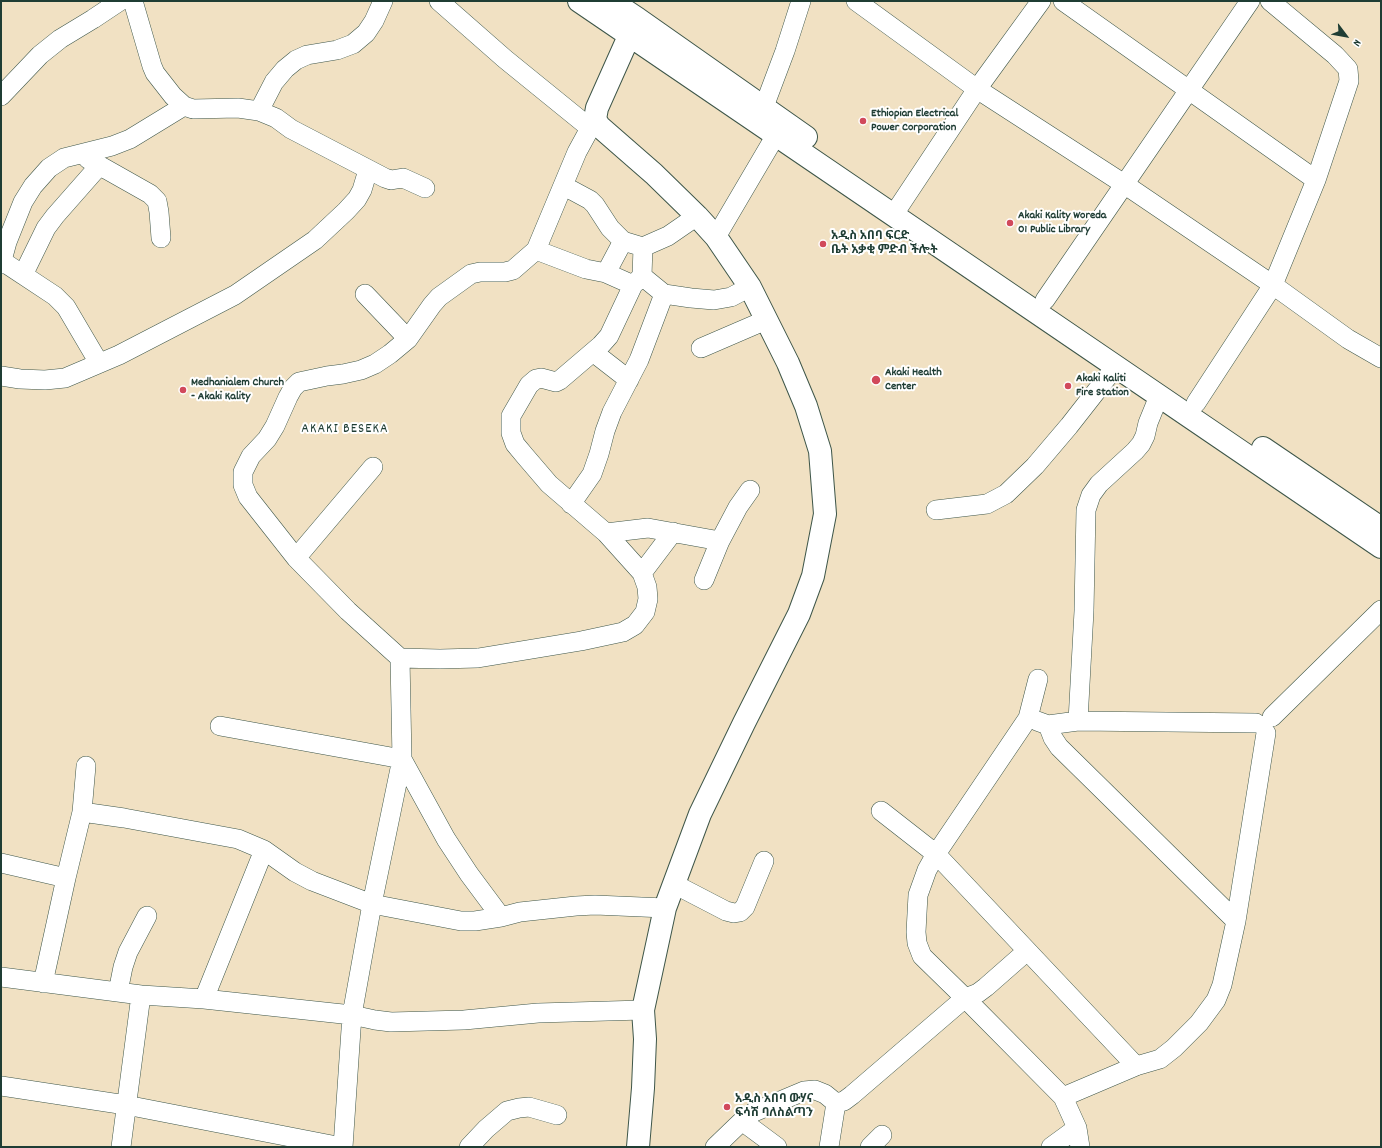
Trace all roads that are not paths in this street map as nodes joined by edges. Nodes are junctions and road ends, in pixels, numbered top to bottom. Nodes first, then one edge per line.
1 (120, 1) edge
2 (133, 1) edge
3 (383, 1) edge
4 (439, 1) edge
5 (579, 1) edge
6 (611, 1) edge
7 (801, 1) edge
8 (856, 1) edge
9 (1041, 1) edge
10 (1063, 1) edge
11 (1250, 1) edge
12 (1270, 1) edge
13 (630, 34) junction
14 (977, 89) junction
15 (1190, 90) junction
16 (1, 96) edge
17 (184, 106) junction
18 (259, 111) junction
19 (761, 114) junction
20 (593, 124) junction
21 (776, 134) junction
22 (78, 153) junction
23 (100, 166) junction
24 (368, 170) junction
25 (1316, 180) junction
26 (1124, 184) junction
27 (564, 186) junction
28 (426, 188) dead end
29 (898, 208) junction
30 (697, 216) junction
31 (716, 237) junction
32 (161, 238) dead end
33 (623, 241) junction
34 (643, 247) junction
35 (536, 250) junction
36 (2, 263) edge
37 (606, 273) junction
38 (23, 275) junction
39 (637, 280) junction
40 (1273, 285) junction
41 (750, 287) junction
42 (365, 294) dead end
43 (664, 294) junction
44 (1045, 300) junction
45 (766, 320) junction
46 (408, 339) junction
47 (701, 348) dead end
48 (593, 352) junction
49 (1381, 358) edge
50 (99, 363) junction
51 (1116, 366) junction
52 (1, 376) edge
53 (629, 380) junction
54 (1159, 396) junction
55 (1196, 403) junction
56 (373, 467) dead end
57 (750, 490) dead end
58 (572, 504) junction
59 (936, 510) dead end
60 (1381, 528) edge
61 (673, 532) junction
62 (606, 533) junction
63 (720, 541) junction
64 (1381, 547) edge
65 (296, 558) junction
66 (642, 573) junction
67 (704, 580) dead end
68 (1381, 610) edge
69 (400, 658) junction
70 (1038, 679) dead end
71 (1028, 718) junction
72 (1078, 721) junction
73 (1264, 724) junction
74 (1048, 725) junction
75 (220, 726) dead end
76 (402, 759) junction
77 (86, 766) dead end
78 (881, 811) dead end
79 (82, 812) junction
80 (264, 850) junction
81 (936, 854) junction
82 (764, 861) dead end
83 (1, 863) edge
84 (66, 878) junction
85 (674, 884) junction
86 (372, 904) junction
87 (665, 908) junction
88 (147, 916) dead end
89 (501, 917) junction
90 (1236, 921) junction
91 (1027, 951) junction
92 (1, 977) edge
93 (43, 983) junction
94 (118, 992) junction
95 (141, 995) junction
96 (966, 998) junction
97 (204, 999) junction
98 (643, 1010) junction
99 (352, 1015) junction
100 (1136, 1066) junction
101 (1, 1086) edge
102 (1063, 1097) junction
103 (836, 1103) junction
104 (126, 1105) junction
105 (557, 1115) dead end
106 (742, 1121) junction
107 (1077, 1128) junction
108 (488, 1138) edge
109 (121, 1147) edge
110 (343, 1147) edge
111 (469, 1147) edge
112 (638, 1147) edge
113 (715, 1147) edge
114 (776, 1147) edge
115 (829, 1147) edge
116 (1051, 1147) edge
117 (1080, 1147) edge

1 - 16 street
2 - 17 street
3 - 18 street
4 - 20 street
5 - 13 main road
6 - 19 main road
7 - 19 street
8 - 14 street
9 - 14 street
10 - 15 street
11 - 15 street
12 - 25 street
13 - 19 main road
13 - 20 main road
14 - 26 street
14 - 29 street
15 - 25 street
15 - 26 street
17 - 18 street
17 - 22 street
18 - 24 street
19 - 21 main road
19 - 29 main road
20 - 27 street
20 - 30 main road
21 - 29 main road
21 - 31 street
22 - 23 street
22 - 36 street
23 - 32 street
23 - 38 street
24 - 28 street
24 - 50 street
25 - 40 street
26 - 40 street
26 - 44 street
27 - 33 street
27 - 35 street
29 - 44 main road
29 - 51 main road
30 - 31 main road
30 - 34 street
31 - 41 main road
33 - 34 street
33 - 37 street
34 - 39 street
35 - 37 street
35 - 46 street
36 - 38 street
37 - 39 street
38 - 50 street
39 - 43 street
39 - 48 street
40 - 49 street
40 - 55 street
41 - 43 street
41 - 45 main road
42 - 46 street
43 - 53 street
44 - 55 main road
45 - 47 street
45 - 85 main road
46 - 65 street
48 - 53 street
48 - 58 street
50 - 52 street
51 - 54 main road
51 - 59 street
53 - 58 street
54 - 64 main road
54 - 72 street
55 - 60 main road
56 - 65 street
57 - 63 street
58 - 62 street
61 - 62 street
61 - 63 street
61 - 66 street
62 - 66 street
63 - 67 street
65 - 69 street
66 - 69 street
68 - 73 street
69 - 76 street
70 - 71 street
71 - 74 street
71 - 81 street
72 - 73 street
72 - 74 street
73 - 90 street
74 - 90 street
75 - 76 street
76 - 86 street
76 - 89 street
77 - 79 street
78 - 81 street
79 - 80 street
79 - 84 street
80 - 86 street
80 - 97 street
81 - 91 street
81 - 96 street
82 - 85 street
83 - 84 street
84 - 93 street
85 - 87 main road
86 - 89 street
86 - 99 street
87 - 89 street
87 - 98 main road
88 - 94 street
90 - 100 street
91 - 96 street
91 - 100 street
92 - 93 street
93 - 94 street
94 - 95 street
95 - 97 street
95 - 104 street
96 - 102 street
96 - 103 street
97 - 99 street
98 - 99 street
98 - 112 main road
99 - 110 street
100 - 102 street
101 - 104 street
102 - 107 street
103 - 106 street
103 - 115 street
104 - 109 street
104 - 110 street
105 - 108 street
106 - 113 street
106 - 114 street
107 - 116 street
107 - 117 street
108 - 111 street

